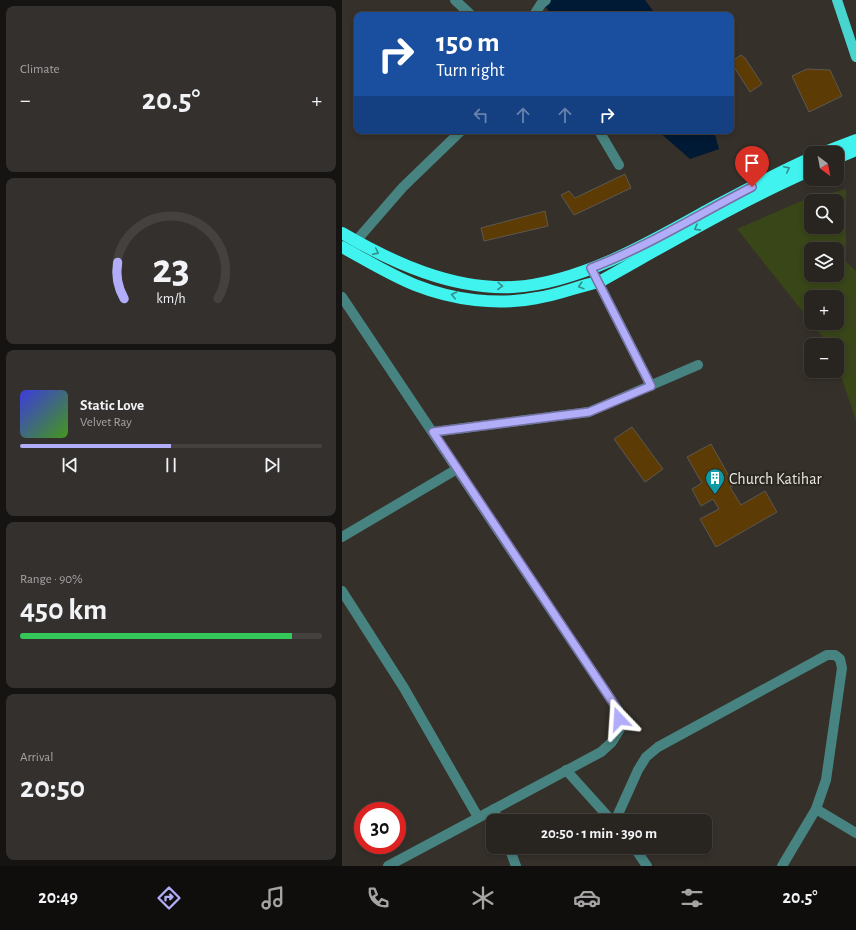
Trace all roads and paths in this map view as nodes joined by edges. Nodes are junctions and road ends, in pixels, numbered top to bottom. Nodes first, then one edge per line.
1 (455, 0) edge
2 (837, 0) edge
3 (543, 2) edge
4 (468, 12) edge
5 (536, 12) edge
6 (856, 57) edge
7 (458, 134) edge
8 (601, 134) edge
9 (856, 140) edge
10 (840, 146) edge
11 (856, 150) edge
12 (844, 155) edge
13 (804, 162) edge
14 (620, 165) dead end
15 (804, 172) edge
16 (765, 186) junction
17 (730, 204) junction
18 (342, 233) edge
19 (356, 241) junction
20 (342, 247) edge
21 (591, 268) junction
22 (599, 282) junction
23 (342, 297) edge
24 (698, 365) dead end
25 (651, 386) junction
26 (433, 432) junction
27 (457, 469) junction
28 (342, 537) edge
29 (342, 590) edge
30 (566, 770) junction
31 (816, 809) junction
32 (498, 814) edge
33 (606, 814) edge
34 (618, 814) edge
35 (486, 816) edge
36 (478, 817) junction
37 (856, 833) edge
38 (511, 854) edge
39 (639, 854) edge
40 (388, 866) edge
41 (516, 866) edge
42 (647, 866) edge
43 (782, 866) edge

1 - 4 street
2 - 6 main road
3 - 5 street
7 - 19 street
8 - 14 street
9 - 10 highway
11 - 12 highway
16 -> 13 highway
15 - 16 highway
16 - 17 highway
17 - 21 highway
17 -> 22 highway
18 - 19 highway
19 -> 21 highway
22 -> 20 highway
21 - 22 street
22 - 25 street
23 - 26 street
24 - 25 street
25 - 26 street
26 - 27 street
27 - 28 street
27 - 30 street
29 - 36 street
30 - 32 street
30 - 33 street
31 - 34 street
31 - 37 street
31 - 43 street
35 - 36 street
36 - 40 street
38 - 41 street
39 - 42 street

